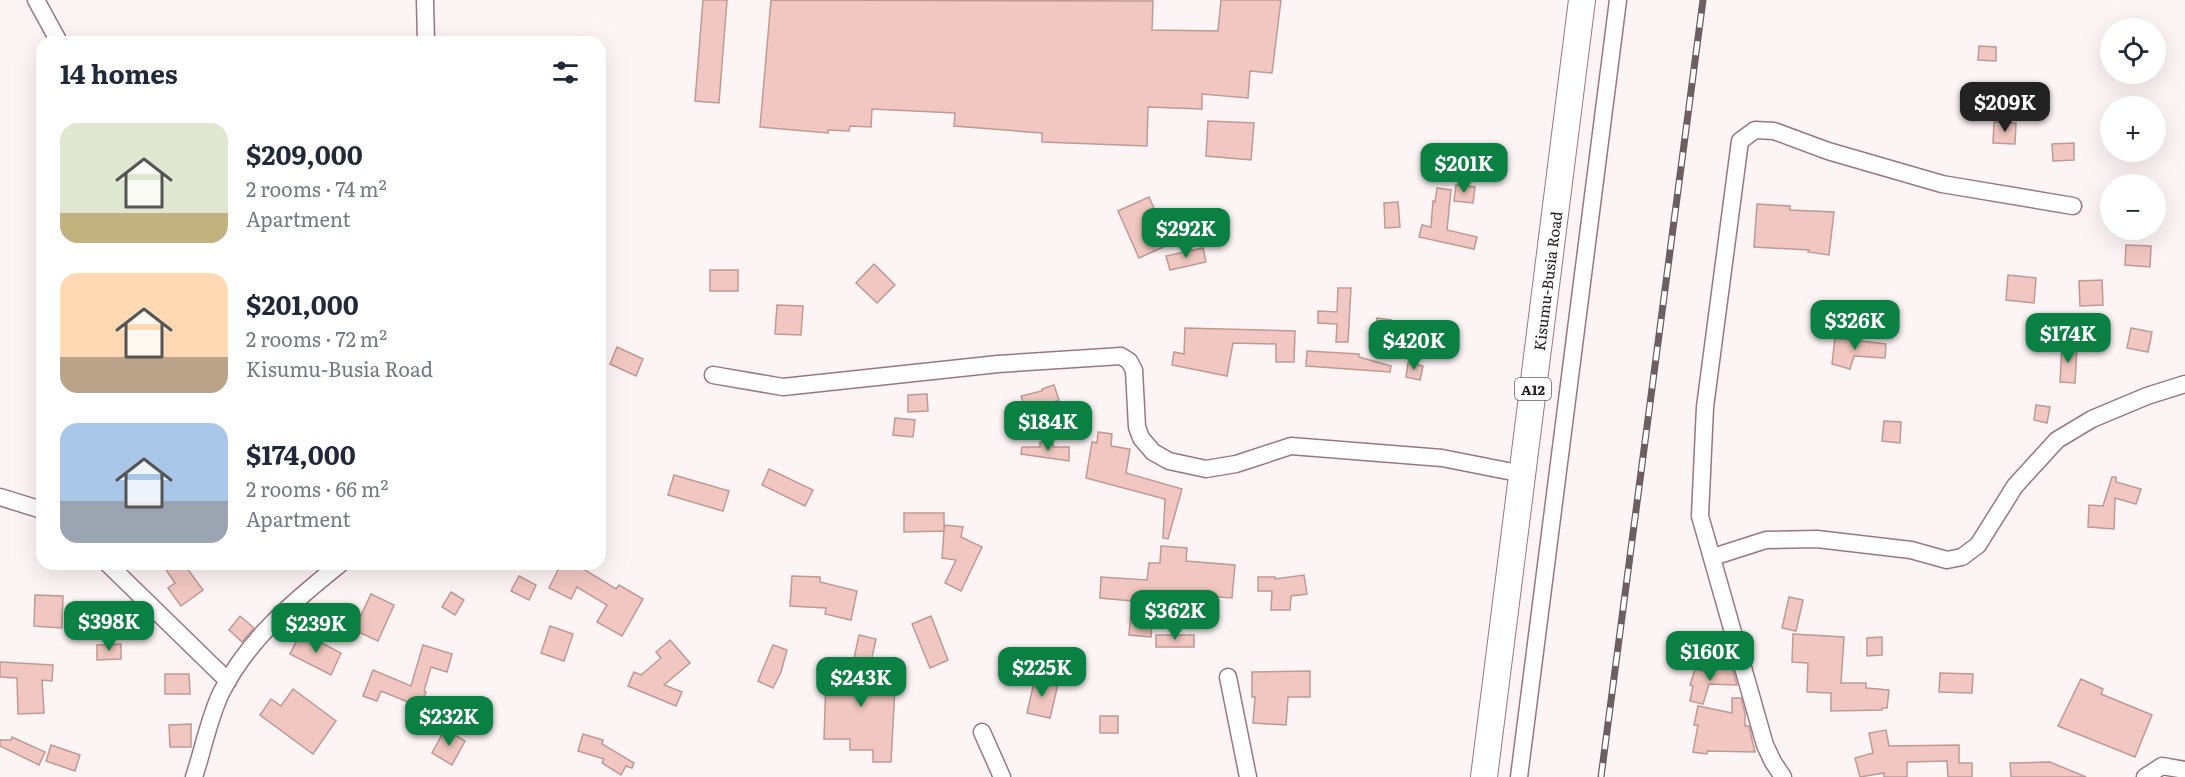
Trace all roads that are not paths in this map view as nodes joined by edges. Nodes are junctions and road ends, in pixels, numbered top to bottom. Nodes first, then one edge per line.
1 (36, 0) edge
2 (425, 0) edge
3 (1582, 0) edge
4 (1618, 0) edge
5 (56, 36) edge
6 (426, 36) edge
7 (2073, 206) dead end
8 (713, 375) dead end
9 (2185, 384) edge
10 (1523, 474) junction
11 (0, 497) edge
12 (36, 508) edge
13 (1713, 557) junction
14 (114, 570) edge
15 (333, 570) edge
16 (1228, 677) dead end
17 (228, 681) junction
18 (982, 732) dead end
19 (2185, 770) edge
20 (194, 777) edge
21 (1002, 777) edge
22 (1248, 777) edge
23 (1484, 777) edge
24 (1519, 777) edge
25 (1783, 777) edge
26 (2145, 777) edge

1 - 5 street
2 - 6 street
3 - 10 highway, Kisumu-Busia Road / A12
4 - 24 street
7 - 13 street
8 - 10 street
9 - 13 street
10 - 23 highway, Kisumu-Busia Road / A12
11 - 12 street
13 - 25 street
14 - 17 street
15 - 17 street
16 - 22 street
17 - 20 street
18 - 21 street
19 - 26 street

